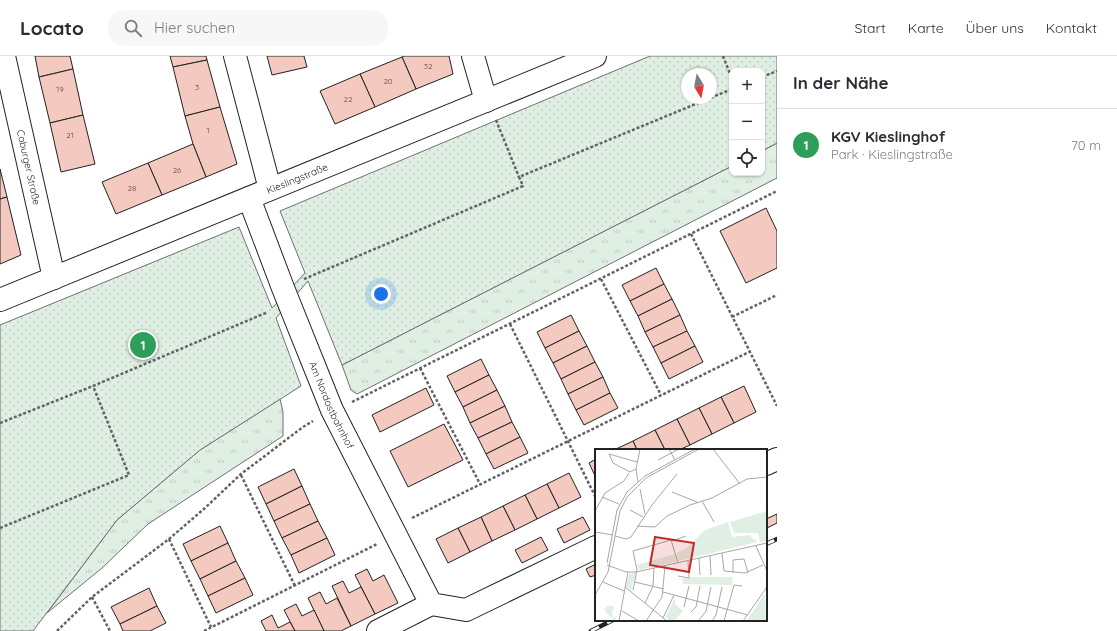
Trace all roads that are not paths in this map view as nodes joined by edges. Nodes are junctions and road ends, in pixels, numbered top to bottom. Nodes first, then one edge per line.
1 (4, 56) edge
2 (235, 56) edge
3 (474, 56) edge
4 (595, 56) edge
5 (486, 100) junction
6 (270, 190) junction
7 (249, 198) junction
8 (54, 278) junction
9 (0, 300) edge
10 (777, 459) edge
11 (767, 464) edge
12 (595, 547) edge
13 (431, 604) junction
14 (378, 631) edge

1 - 8 street, Coburger Straße
2 - 6 street
3 - 5 street
4 - 5 street, Kieslingstraße
5 - 6 street, Kieslingstraße
6 - 7 street, Kieslingstraße
7 - 8 street, Kieslingstraße
7 - 13 street, Am Nordostbahnhof
8 - 9 street, Kieslingstraße
10 - 11 street
12 - 13 street
13 - 14 street

